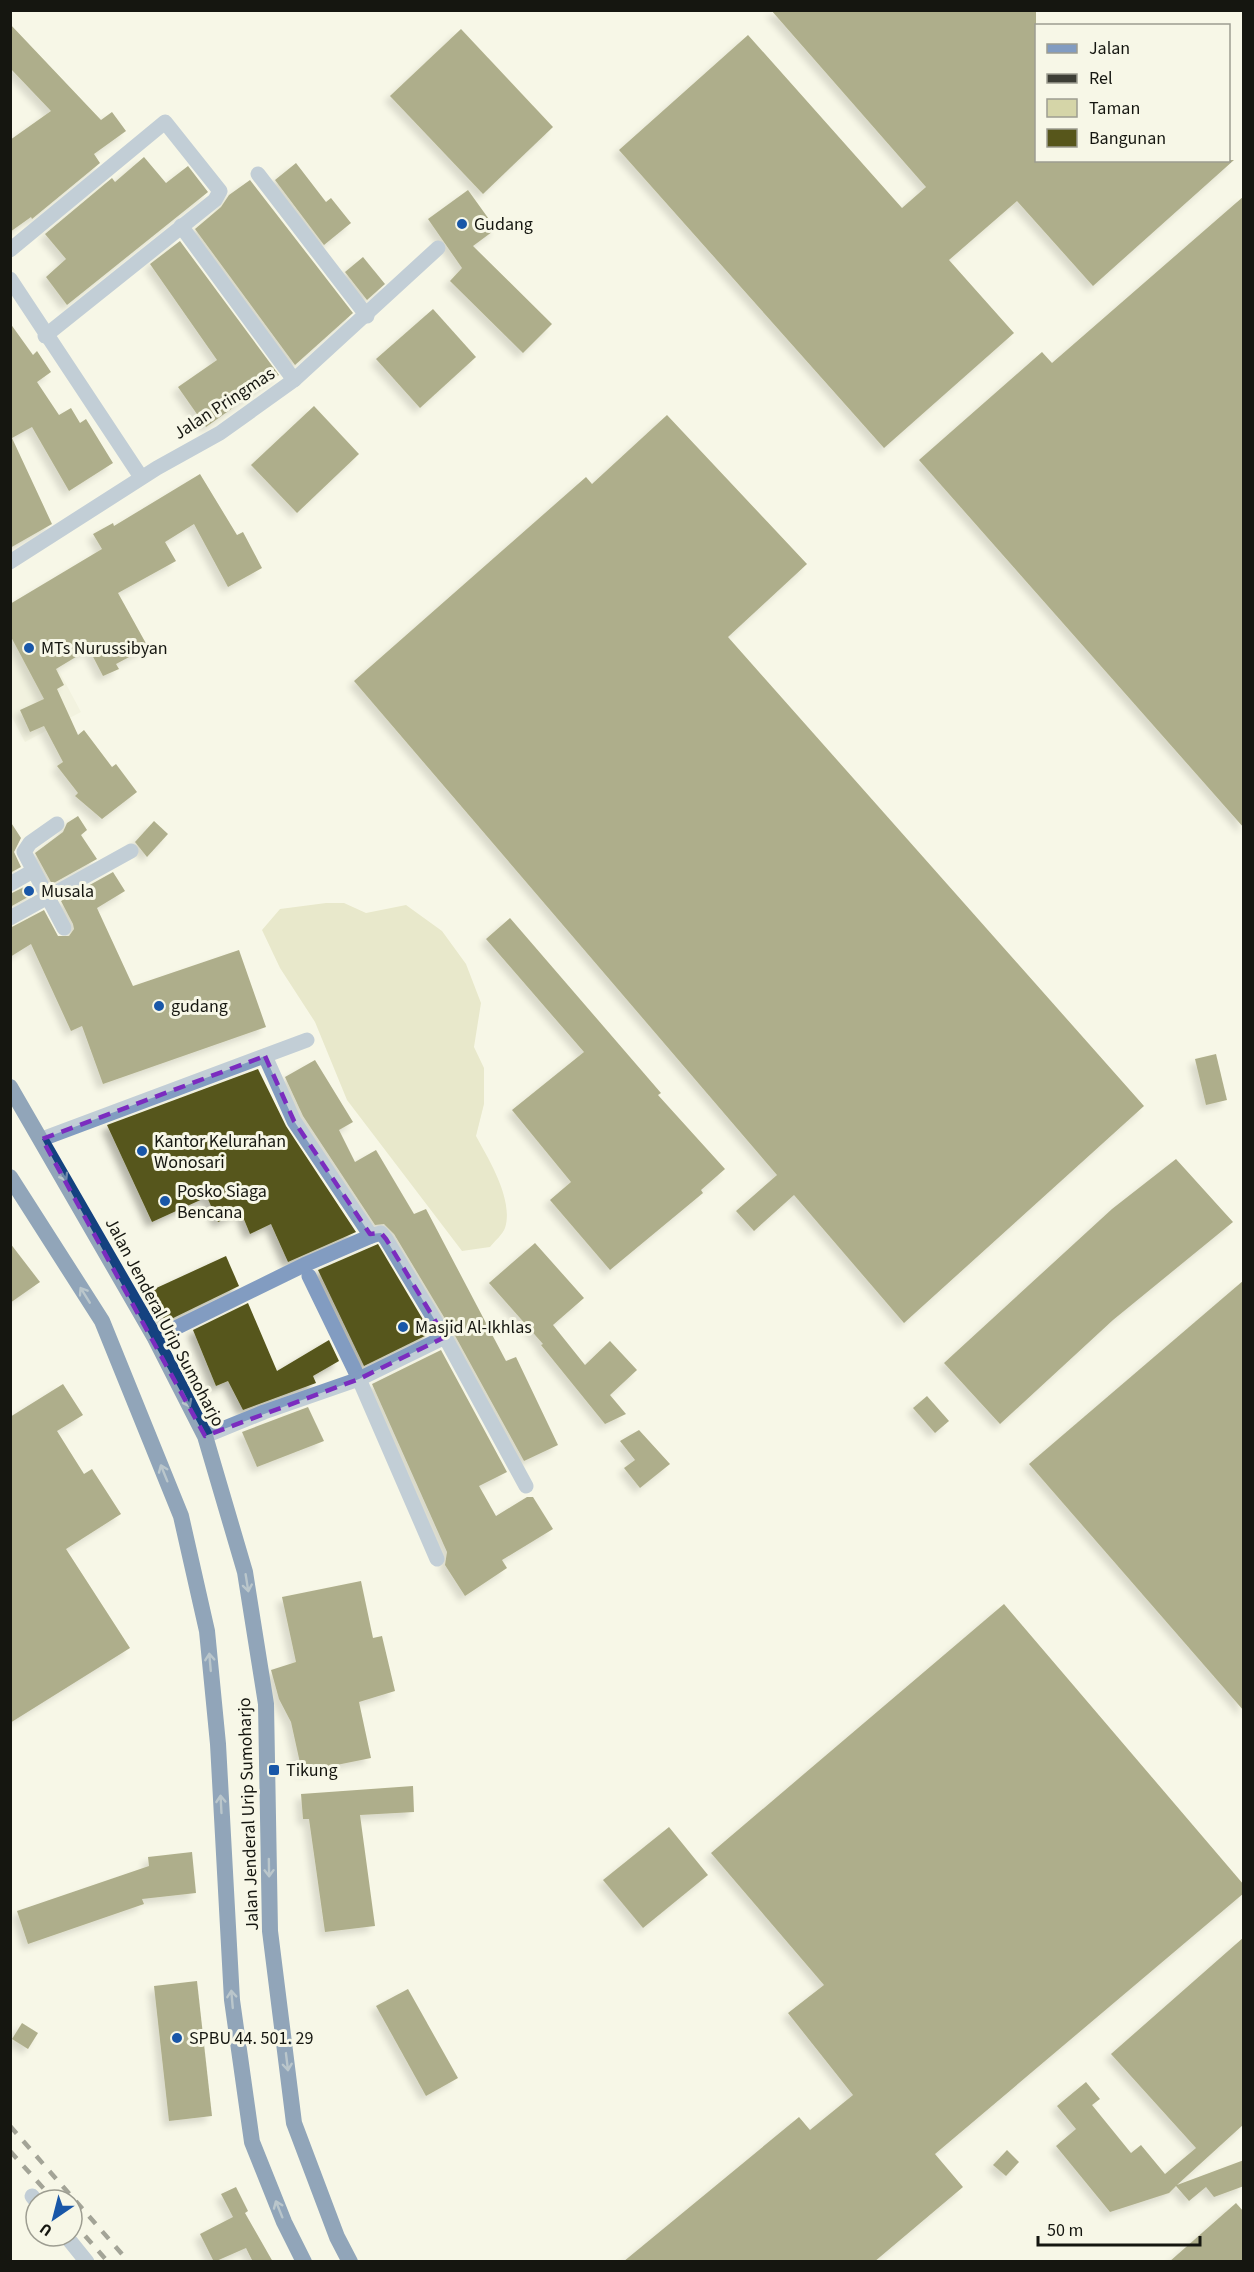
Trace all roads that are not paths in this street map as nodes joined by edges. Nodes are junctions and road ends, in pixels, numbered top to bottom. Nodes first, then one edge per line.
1 (258, 174) dead end
2 (181, 226) junction
3 (438, 248) dead end
4 (10, 250) edge
5 (10, 279) edge
6 (367, 316) junction
7 (45, 336) junction
8 (294, 380) junction
9 (141, 477) junction
10 (10, 562) edge
11 (57, 824) dead end
12 (131, 851) dead end
13 (33, 871) junction
14 (10, 884) edge
15 (48, 898) junction
16 (10, 918) edge
17 (64, 928) dead end
18 (307, 1040) dead end
19 (266, 1056) junction
20 (10, 1087) edge
21 (42, 1139) junction
22 (10, 1177) edge
23 (372, 1236) junction
24 (309, 1276) dead end
25 (445, 1337) junction
26 (155, 1338) junction
27 (359, 1379) junction
28 (205, 1436) junction
29 (526, 1486) dead end
30 (437, 1559) dead end
31 (76, 2248) edge
32 (87, 2262) edge
33 (304, 2262) edge
34 (350, 2262) edge

1 - 6 street
2 - 4 street
2 - 7 street
2 - 8 street
3 - 6 street, Jalan Pringmas
5 - 7 street
6 - 8 street, Jalan Pringmas
7 - 9 street
8 - 9 street, Jalan Pringmas
9 - 10 street, Jalan Pringmas
11 - 13 street
12 - 15 street
13 - 14 street
13 - 15 street
15 - 16 street
15 - 17 street
18 - 19 street
19 - 21 street
19 - 23 street
20 - 21 highway, Jalan Jenderal Urip Sumoharjo
21 -> 26 highway, Jalan Jenderal Urip Sumoharjo
33 -> 22 highway, Jalan Jenderal Urip Sumoharjo
23 - 25 street
23 - 26 street
24 - 27 street
25 - 27 street
25 - 29 street
26 -> 28 highway, Jalan Jenderal Urip Sumoharjo
27 - 28 street
27 - 30 street
28 -> 34 highway, Jalan Jenderal Urip Sumoharjo
31 - 32 street

